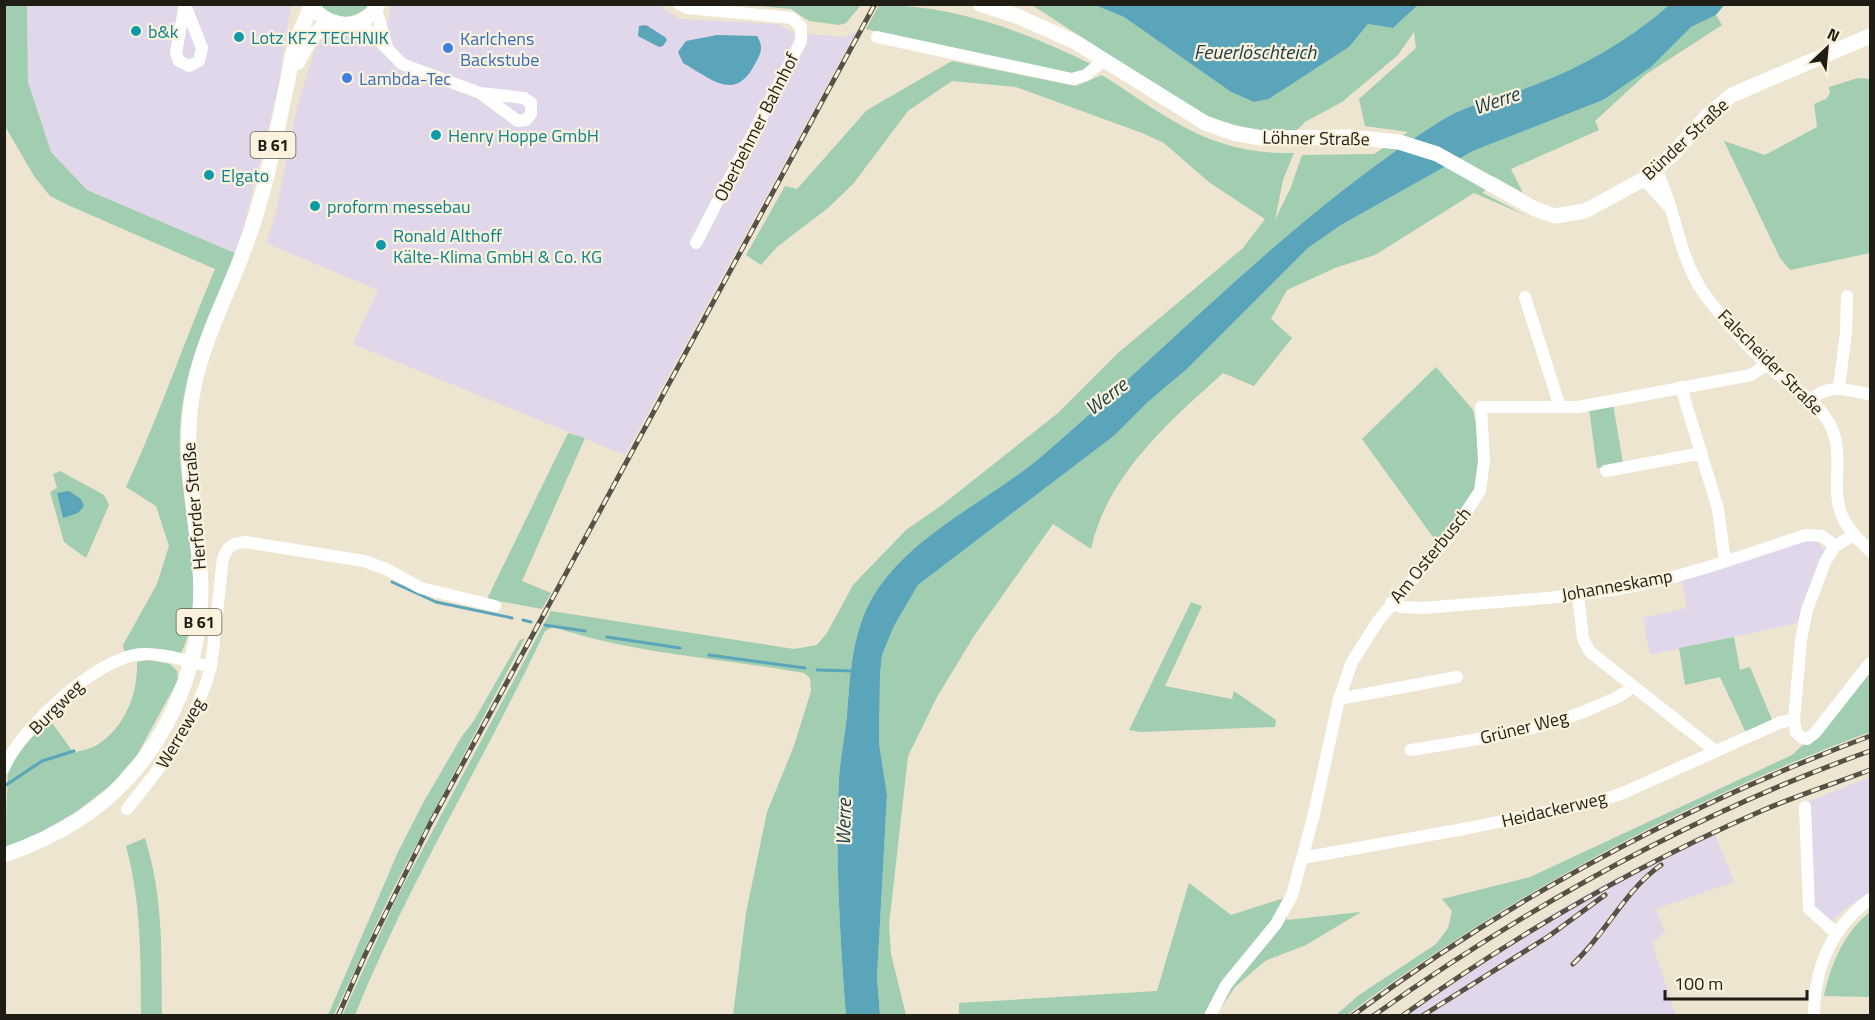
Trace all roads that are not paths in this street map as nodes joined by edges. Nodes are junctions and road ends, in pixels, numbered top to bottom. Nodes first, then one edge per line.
1 (679, 4) edge
2 (1023, 4) edge
3 (310, 5) edge
4 (984, 5) edge
5 (377, 7) edge
6 (1002, 8) edge
7 (332, 23) junction
8 (357, 23) junction
9 (1039, 25) junction
10 (1870, 36) edge
11 (877, 37) dead end
12 (389, 51) junction
13 (1105, 59) junction
14 (287, 84) junction
15 (480, 93) dead end
16 (1437, 154) joint
17 (1650, 174) junction
18 (696, 243) dead end
19 (1847, 296) dead end
20 (1525, 297) dead end
21 (1767, 364) junction
22 (1681, 387) junction
23 (1839, 388) junction
24 (1870, 394) edge
25 (1811, 400) junction
26 (1560, 407) junction
27 (1702, 453) junction
28 (1606, 471) dead end
29 (1854, 535) junction
30 (1835, 546) junction
31 (1870, 551) edge
32 (1725, 561) junction
33 (1578, 594) junction
34 (1391, 603) junction
35 (495, 606) dead end
36 (190, 663) junction
37 (1870, 663) edge
38 (211, 667) junction
39 (1457, 677) dead end
40 (1632, 687) junction
41 (1339, 699) junction
42 (1794, 720) junction
43 (1411, 750) dead end
44 (1714, 750) junction
45 (4, 768) edge
46 (1805, 807) dead end
47 (127, 809) dead end
48 (4, 855) edge
49 (1302, 858) junction
50 (1870, 899) edge
51 (1836, 933) junction
52 (1210, 1016) edge
53 (1814, 1016) edge

1 - 18 street, Oberbehmer Bahnhof
2 - 9 main road
3 - 7 main road
3 - 14 main road, Herforder Straße / B 61
4 - 6 main road, Löhner Straße
5 - 8 main road
5 - 12 street
6 - 9 main road, Löhner Straße
7 - 8 main road
7 - 14 main road, Herforder Straße / B 61
8 - 12 street
9 - 13 main road, Löhner Straße
10 - 17 main road, Bünder Straße
11 - 13 street
12 - 15 street
13 - 16 main road, Löhner Straße
14 - 36 main road, Herforder Straße / B 61
16 - 17 main road, Bünder Straße
17 - 21 street, Falscheider Straße
19 - 23 street
20 - 26 street
21 - 22 street, Am Osterbusch
21 - 25 street, Falscheider Straße
22 - 26 street, Am Osterbusch
22 - 27 street
23 - 24 street
23 - 25 street
25 - 29 street, Falscheider Straße
26 - 34 street, Am Osterbusch
27 - 28 street
27 - 32 street
29 - 30 street
29 - 31 street, Falscheider Straße
30 - 32 street, Johanneskamp
30 - 42 street
32 - 33 street, Johanneskamp
33 - 34 street, Johanneskamp
33 - 40 street
34 - 41 street, Am Osterbusch
35 - 38 street, Werreweg
36 - 38 street
36 - 45 street, Burgweg
36 - 48 main road, Herforder Straße / B 61
37 - 42 street
38 - 47 street, Werreweg
39 - 41 street
40 - 43 street, Grüner Weg
40 - 44 street
41 - 49 street, Am Osterbusch
42 - 44 street, Heidackerweg
44 - 49 street, Heidackerweg
46 - 51 street
49 - 52 street, Am Osterbusch
50 - 51 street
51 - 53 street

